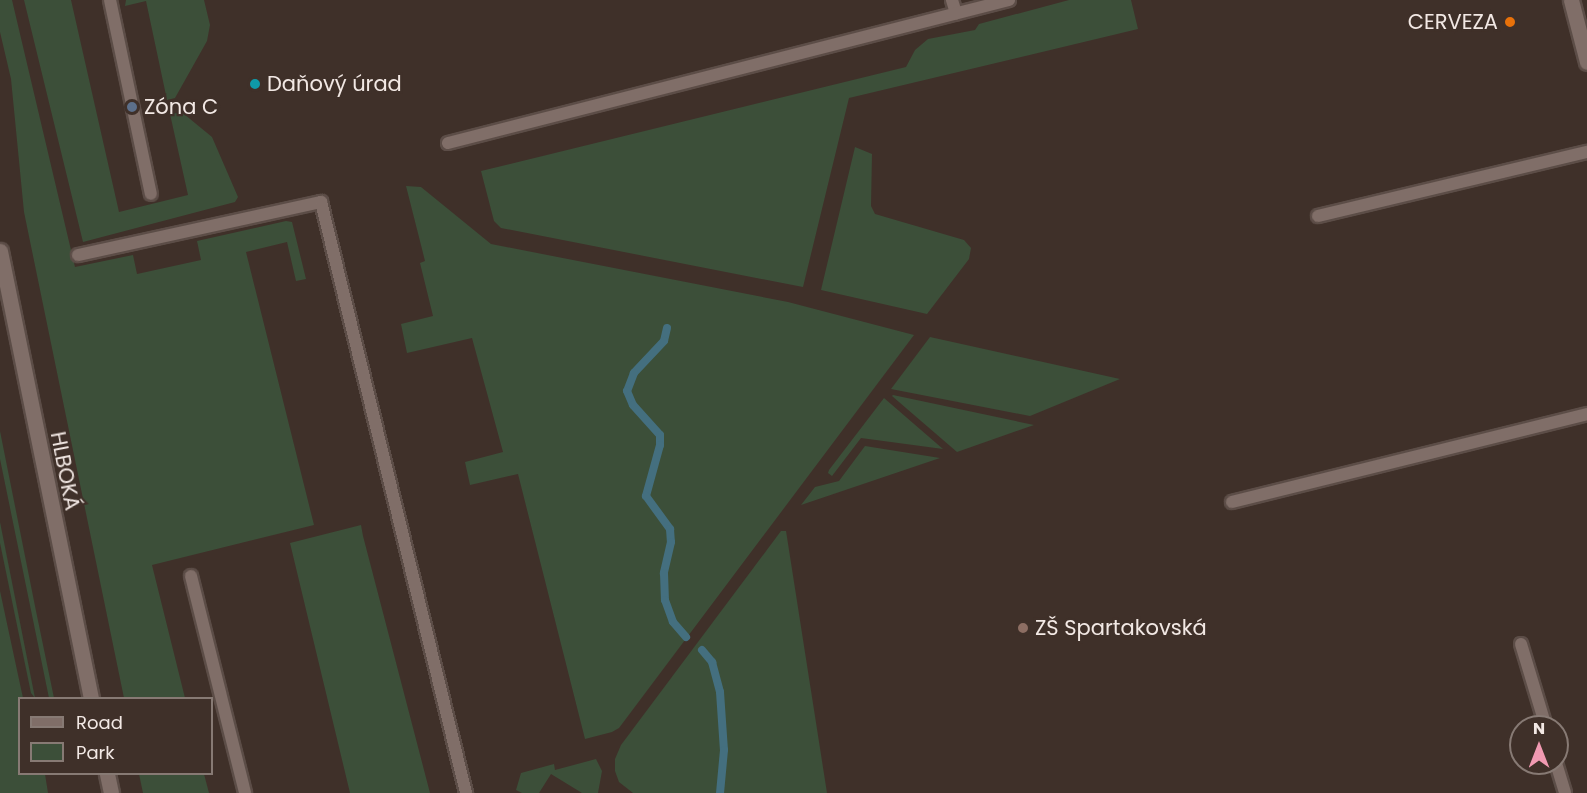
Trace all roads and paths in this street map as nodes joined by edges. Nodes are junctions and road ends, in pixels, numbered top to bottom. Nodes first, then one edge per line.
1 (110, 0) edge
2 (952, 0) edge
3 (1009, 0) edge
4 (1571, 0) edge
5 (956, 13) junction
6 (1587, 62) edge
7 (448, 143) dead end
8 (1587, 152) edge
9 (151, 194) dead end
10 (1318, 216) dead end
11 (0, 251) edge
12 (78, 255) dead end
13 (1587, 414) edge
14 (1232, 502) dead end
15 (191, 576) dead end
16 (1521, 644) dead end
17 (91, 697) edge
18 (1542, 715) edge
19 (106, 775) edge
20 (1560, 775) edge
21 (111, 793) edge
22 (244, 793) edge
23 (466, 793) edge
24 (1565, 793) edge

1 - 9 lane
2 - 5 lane
3 - 5 lane
4 - 6 street
5 - 7 lane
8 - 10 lane
11 - 17 street, HLBOKÁ
12 - 23 lane
13 - 14 lane
15 - 22 lane
16 - 18 lane
19 - 21 street
20 - 24 lane

